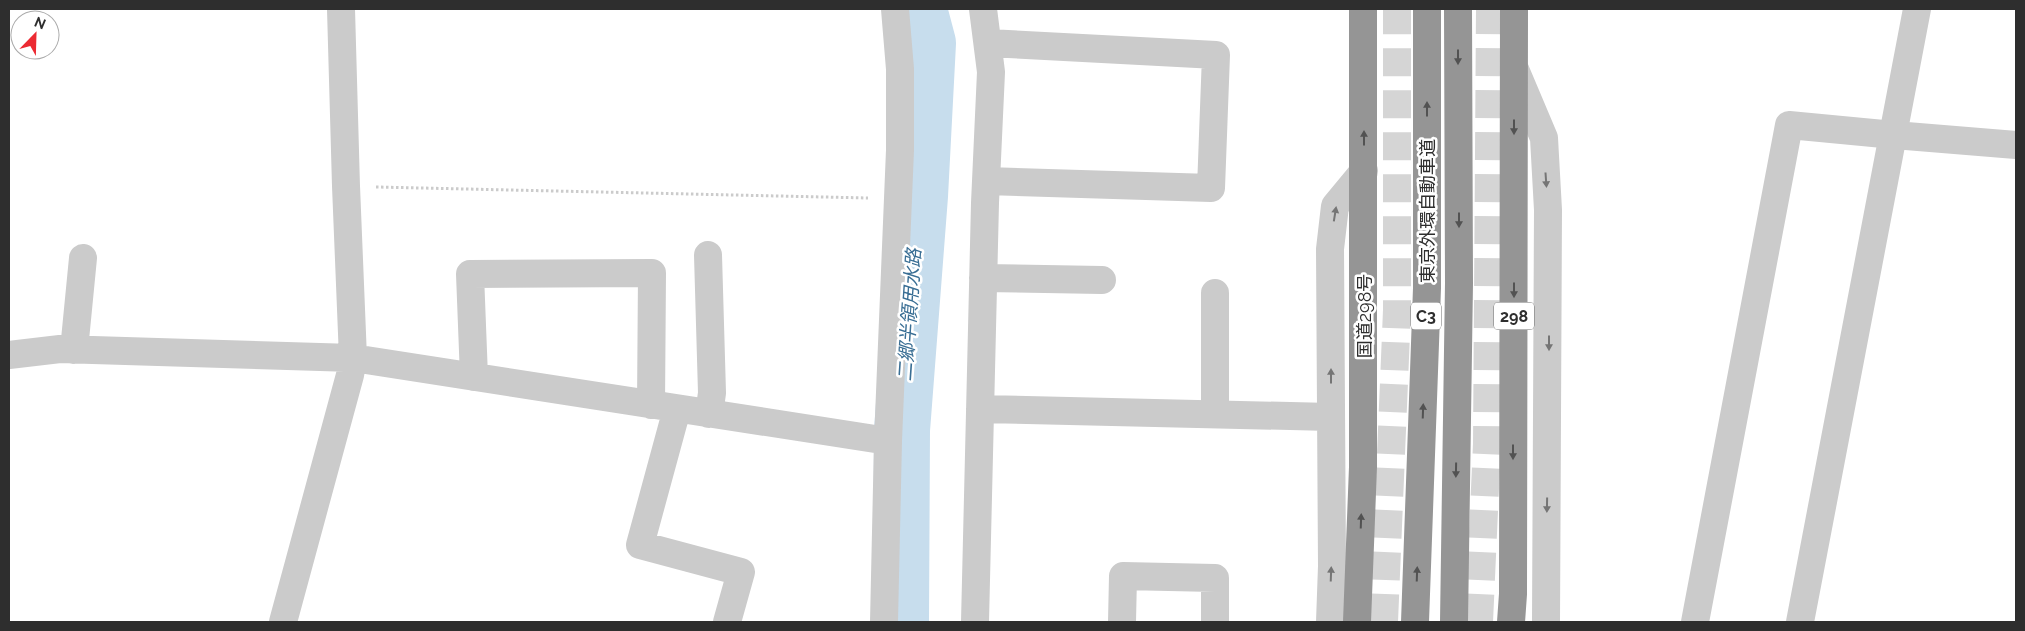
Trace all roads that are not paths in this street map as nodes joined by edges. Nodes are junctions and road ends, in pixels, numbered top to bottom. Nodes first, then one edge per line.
1 (341, 9) edge
2 (895, 9) edge
3 (983, 9) edge
4 (1363, 9) edge
5 (1427, 9) edge
6 (1458, 9) edge
7 (1514, 9) edge
8 (1917, 9) edge
9 (988, 43) junction
10 (1514, 67) junction
11 (1894, 136) junction
12 (2016, 144) edge
13 (1364, 171) junction
14 (986, 181) junction
15 (708, 255) dead end
16 (83, 258) dead end
17 (983, 278) junction
18 (1102, 280) dead end
19 (1215, 293) dead end
20 (74, 350) junction
21 (9, 355) edge
22 (353, 358) junction
23 (474, 377) junction
24 (664, 407) junction
25 (980, 409) junction
26 (709, 414) junction
27 (1215, 414) junction
28 (1331, 417) junction
29 (888, 442) junction
30 (1553, 621) edge
31 (283, 622) edge
32 (727, 622) edge
33 (884, 622) edge
34 (975, 622) edge
35 (1122, 622) edge
36 (1215, 622) edge
37 (1330, 622) edge
38 (1357, 622) edge
39 (1415, 622) edge
40 (1454, 622) edge
41 (1511, 622) edge
42 (1695, 622) edge
43 (1800, 622) edge

1 - 22 street
2 - 29 street
3 - 9 street
13 -> 4 highway, 国道298号
39 -> 5 highway, 東京外環自動車道 / C3
6 -> 40 highway, 東京外環自動車道 / C3
7 - 10 highway, 298
8 - 11 street
9 - 14 street
9 - 14 street
10 -> 30 street
10 -> 41 highway, 298
11 - 12 street
11 - 42 street
11 - 43 street
28 -> 13 street
38 -> 13 highway, 国道298号
14 - 17 street
15 - 26 street
16 - 20 street
17 - 18 street
17 - 25 street
19 - 27 street
20 - 21 street
20 - 22 street
22 - 23 street
22 - 31 street
23 - 24 street
23 - 24 street
24 - 26 street
24 - 32 street
25 - 27 street
25 - 34 street
26 - 29 street
27 - 28 street
37 -> 28 street
29 - 33 street
35 - 36 street

